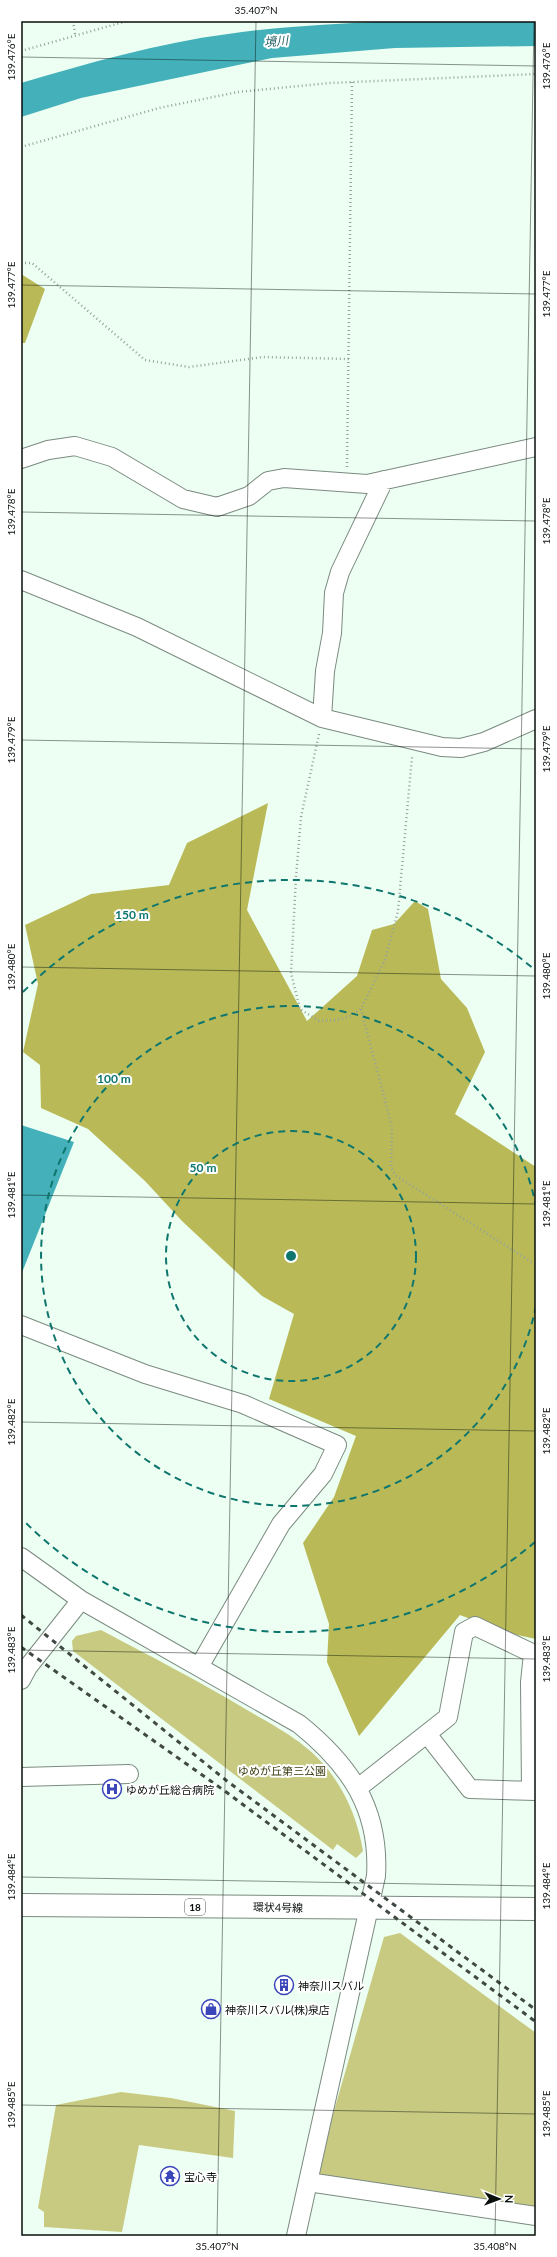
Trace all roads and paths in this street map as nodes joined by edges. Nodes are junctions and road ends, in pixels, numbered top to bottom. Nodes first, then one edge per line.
1 (73, 21) edge
2 (127, 21) edge
3 (75, 34) junction
4 (21, 51) edge
5 (536, 74) edge
6 (352, 82) junction
7 (21, 147) edge
8 (21, 262) edge
9 (349, 359) junction
10 (536, 446) edge
11 (21, 459) edge
12 (384, 480) junction
13 (347, 483) junction
14 (21, 580) edge
15 (322, 718) junction
16 (536, 719) edge
17 (413, 740) junction
18 (361, 1009) junction
19 (536, 1266) edge
20 (21, 1325) edge
21 (21, 1558) edge
22 (81, 1600) junction
23 (535, 1654) edge
24 (199, 1667) junction
25 (21, 1680) edge
26 (427, 1734) junction
27 (129, 1774) dead end
28 (21, 1777) edge
29 (358, 1788) junction
30 (534, 1791) edge
31 (21, 1905) edge
32 (369, 1908) junction
33 (536, 1909) edge
34 (308, 2182) junction
35 (536, 2216) edge
36 (296, 2236) edge

1 - 3 path
2 - 3 path
3 - 4 path
5 - 6 path
6 - 7 path
6 - 9 path
8 - 9 path
9 - 13 path
10 - 12 street
11 - 13 street
12 - 13 street
12 - 15 street
14 - 15 street
15 - 17 street
15 - 18 path
16 - 17 street
17 - 18 path
18 - 19 path
20 - 24 street
21 - 22 street
22 - 24 street
22 - 25 street
23 - 26 street
23 - 30 street
24 - 29 street
26 - 29 street
26 - 30 street
27 - 28 street
29 - 32 street
31 - 32 main road, 環状4号線 / 18
32 - 33 main road, 環状4号線 / 18
32 - 34 street
34 - 35 street
34 - 36 street

